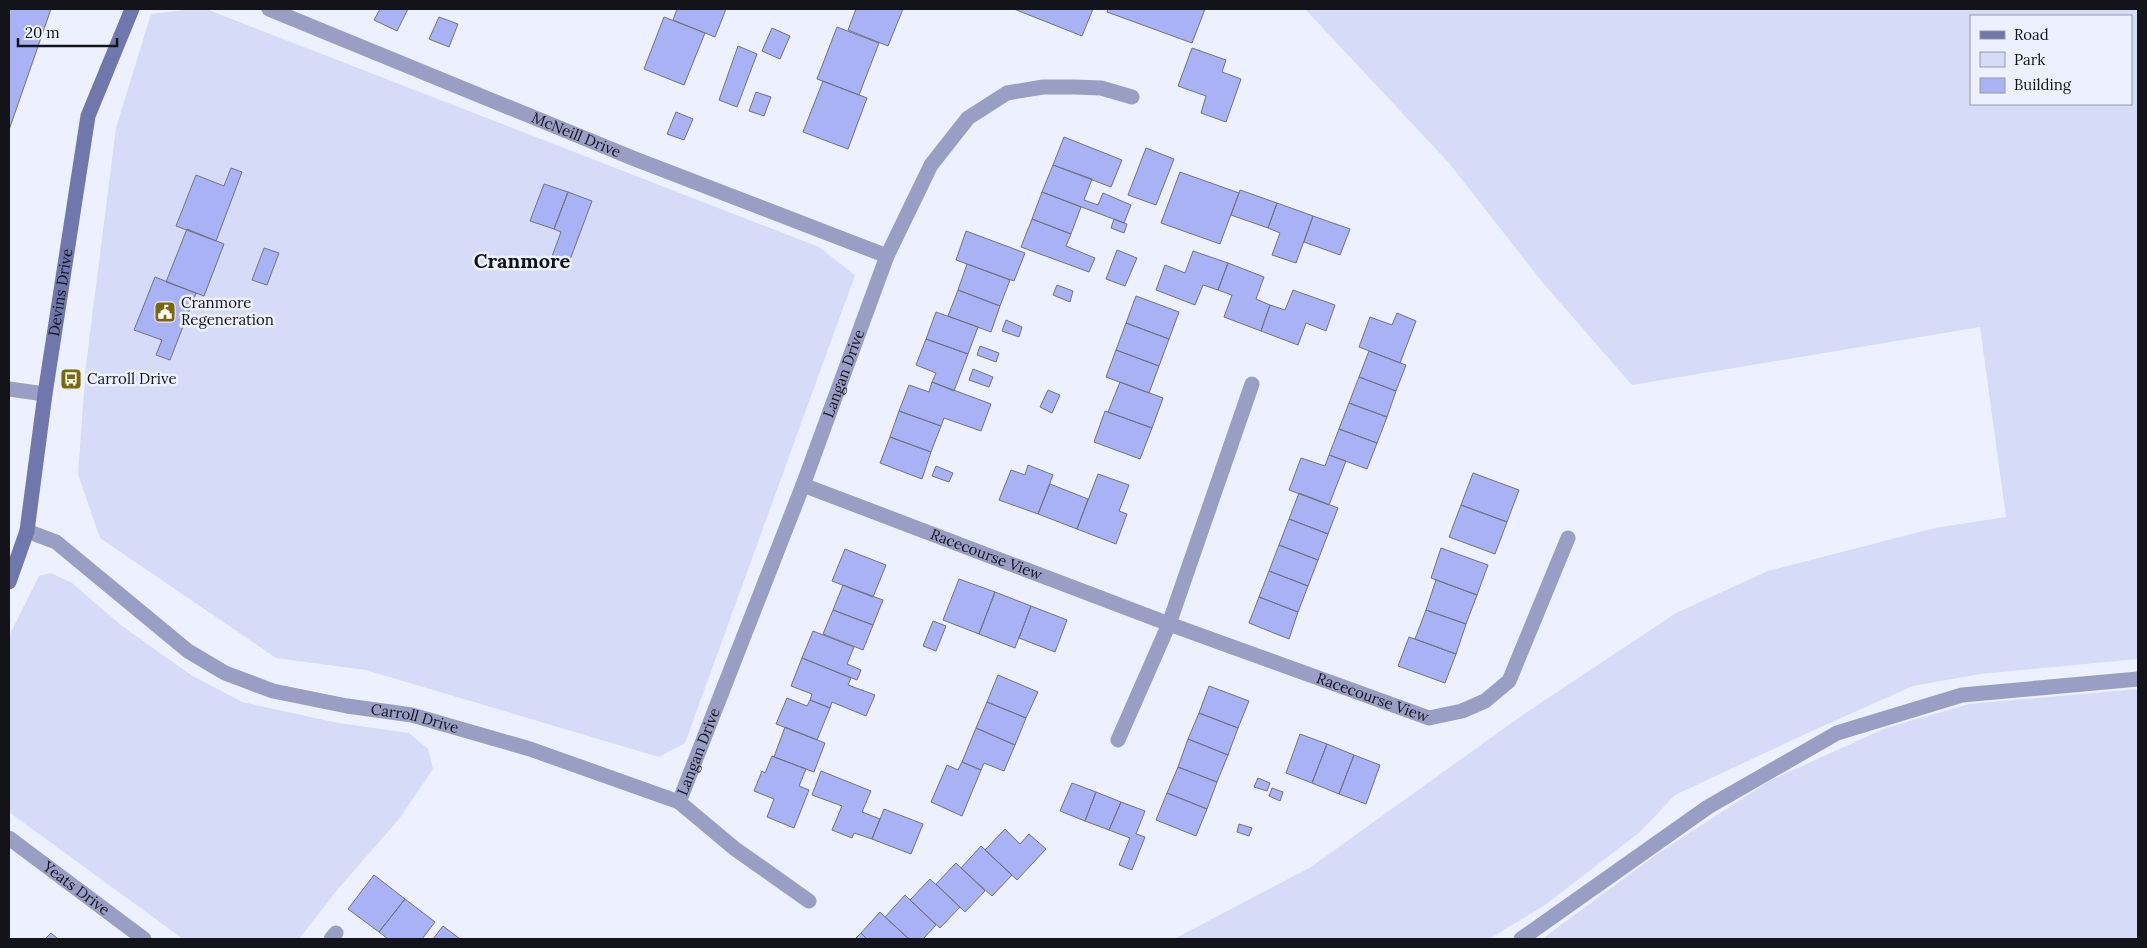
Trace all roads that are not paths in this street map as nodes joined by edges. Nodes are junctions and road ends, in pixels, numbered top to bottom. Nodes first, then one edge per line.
1 (132, 9) edge
2 (269, 9) edge
3 (1132, 97) dead end
4 (886, 256) junction
5 (1252, 384) dead end
6 (9, 388) edge
7 (45, 394) junction
8 (803, 485) junction
9 (27, 531) junction
10 (1568, 538) dead end
11 (9, 582) edge
12 (1169, 624) junction
13 (2138, 679) edge
14 (1118, 740) dead end
15 (680, 802) junction
16 (9, 838) edge
17 (809, 901) dead end
18 (144, 939) edge
19 (1521, 939) edge

1 - 7 street, Devins Drive
2 - 4 street, McNeill Drive
3 - 4 street, Langan Drive
4 - 8 street, Langan Drive
5 - 12 street
6 - 7 street
7 - 9 street, Devins Drive
8 - 12 street, Racecourse View
8 - 15 street, Langan Drive
9 - 11 street, Devins Drive
9 - 15 street, Carroll Drive
10 - 12 street, Racecourse View
12 - 14 street
13 - 19 street
15 - 17 street, Carroll Drive
16 - 18 street, Yeats Drive

